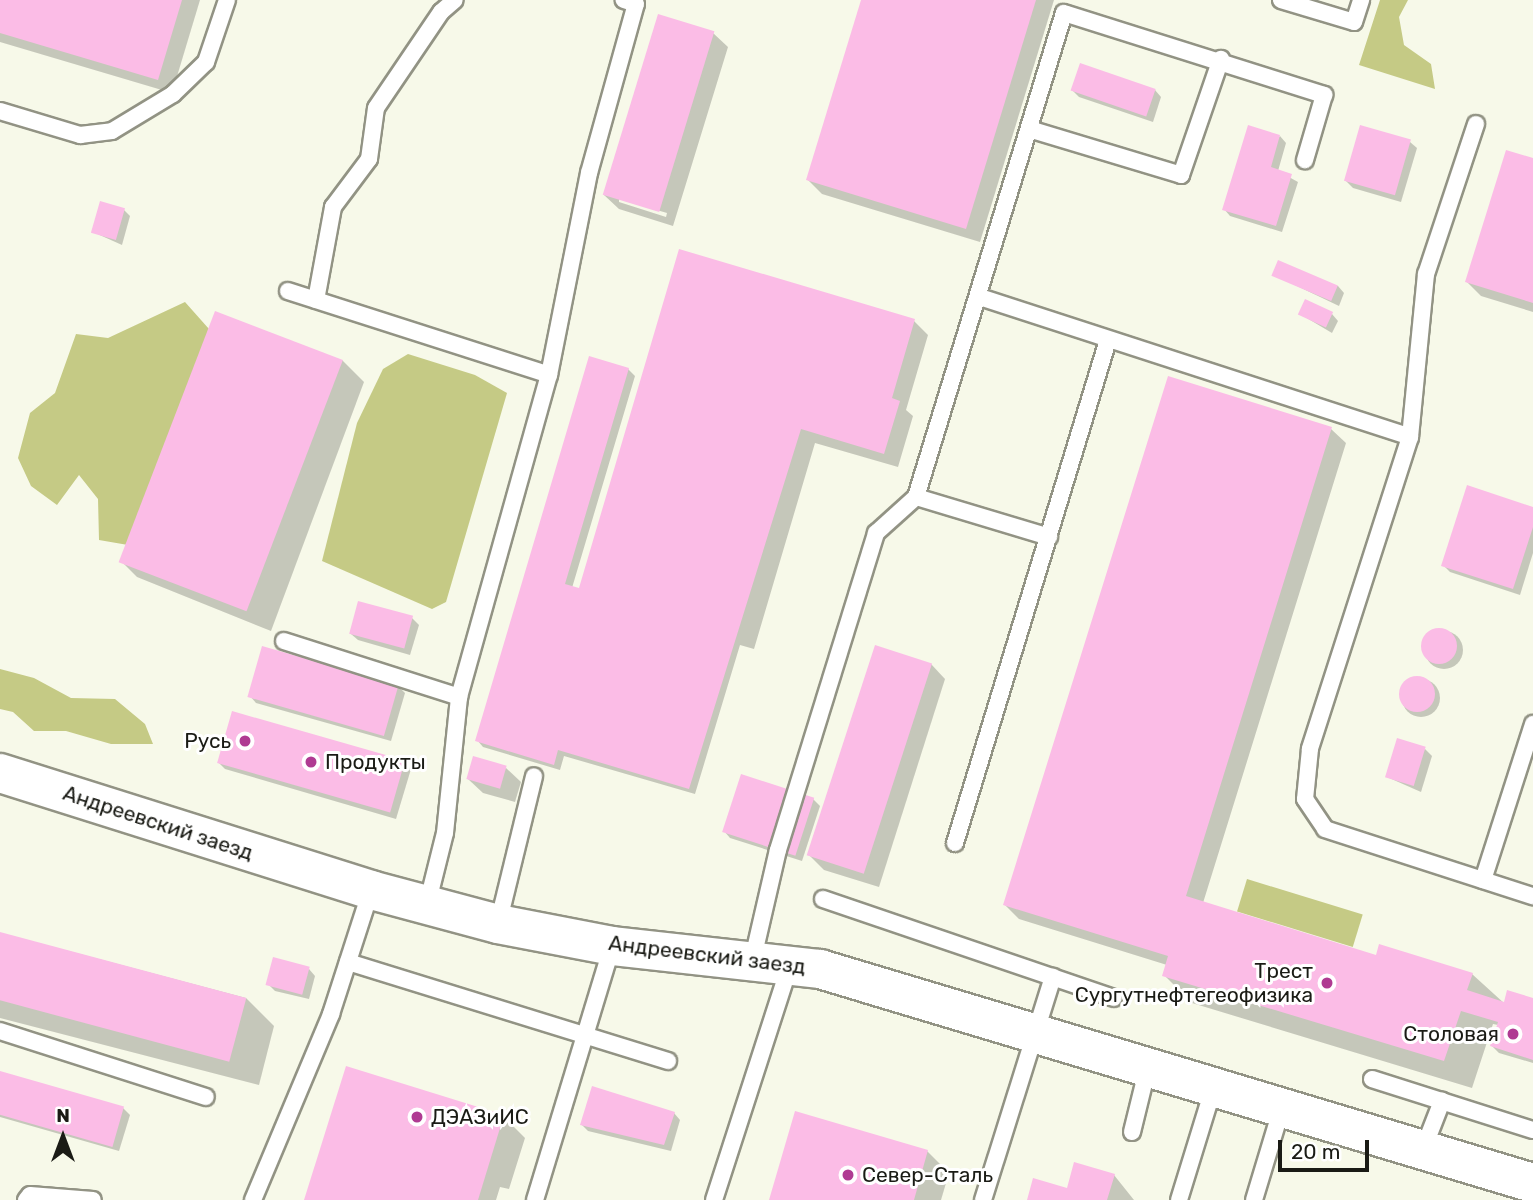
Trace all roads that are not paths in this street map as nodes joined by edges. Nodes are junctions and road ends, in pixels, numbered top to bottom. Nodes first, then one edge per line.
1 (228, 0) edge
2 (455, 0) edge
3 (624, 0) edge
4 (1281, 0) edge
5 (1360, 0) edge
6 (1221, 59) junction
7 (0, 111) edge
8 (1476, 124) dead end
9 (1029, 129) junction
10 (1305, 160) dead end
11 (288, 291) dead end
12 (980, 297) junction
13 (316, 300) junction
14 (1108, 340) junction
15 (549, 375) junction
16 (1410, 437) junction
17 (916, 497) junction
18 (1049, 537) junction
19 (284, 641) dead end
20 (459, 696) junction
21 (1533, 724) edge
22 (0, 772) edge
23 (534, 776) dead end
24 (955, 843) dead end
25 (1483, 880) junction
26 (371, 890) junction
27 (1533, 896) edge
28 (823, 899) dead end
29 (427, 905) junction
30 (498, 924) junction
31 (611, 946) junction
32 (753, 958) junction
33 (348, 962) junction
34 (791, 963) junction
35 (1053, 977) junction
36 (1114, 998) dead end
37 (0, 1031) edge
38 (1035, 1032) junction
39 (584, 1035) junction
40 (668, 1062) dead end
41 (1148, 1067) junction
42 (1372, 1079) dead end
43 (1214, 1086) junction
44 (206, 1097) dead end
45 (1442, 1101) junction
46 (1282, 1107) junction
47 (1533, 1130) edge
48 (1132, 1132) dead end
49 (1423, 1150) junction
50 (1533, 1183) edge
51 (26, 1200) edge
52 (93, 1200) edge
53 (253, 1200) edge
54 (535, 1200) edge
55 (714, 1200) edge
56 (983, 1200) edge
57 (1179, 1200) edge
58 (1254, 1200) edge

1 - 7 lane
2 - 13 lane
3 - 15 lane
4 - 5 lane
6 - 9 lane
6 - 9 lane
6 - 10 lane
8 - 16 lane
9 - 12 lane
11 - 13 lane
12 - 14 lane
12 - 17 lane
13 - 15 lane
14 - 16 lane
14 - 18 lane
15 - 20 lane
16 - 25 lane
17 - 18 lane
17 - 32 lane
18 - 24 lane
19 - 20 lane
20 - 29 lane
21 - 25 lane
22 - 26 street, Андреевский заезд
23 - 30 lane
25 - 27 lane
26 - 29 street, Андреевский заезд
26 - 33 lane
28 - 35 lane
29 - 30 street, Андреевский заезд
30 - 31 street, Андреевский заезд
31 - 32 street, Андреевский заезд
31 - 39 lane
32 - 34 street, Андреевский заезд
33 - 39 lane
33 - 53 lane
34 - 38 street, Андреевский заезд
34 - 55 lane
35 - 36 lane
35 - 38 lane
37 - 44 lane
38 - 41 street, Андреевский заезд
38 - 56 lane
39 - 40 lane
39 - 54 lane
41 - 43 street, Андреевский заезд
41 - 48 lane
42 - 45 lane
43 - 46 street, Андреевский заезд
43 - 57 lane
45 - 47 lane
45 - 49 lane
46 - 49 street, Андреевский заезд
46 - 58 lane
49 - 50 street, Андреевский заезд
51 - 52 lane

